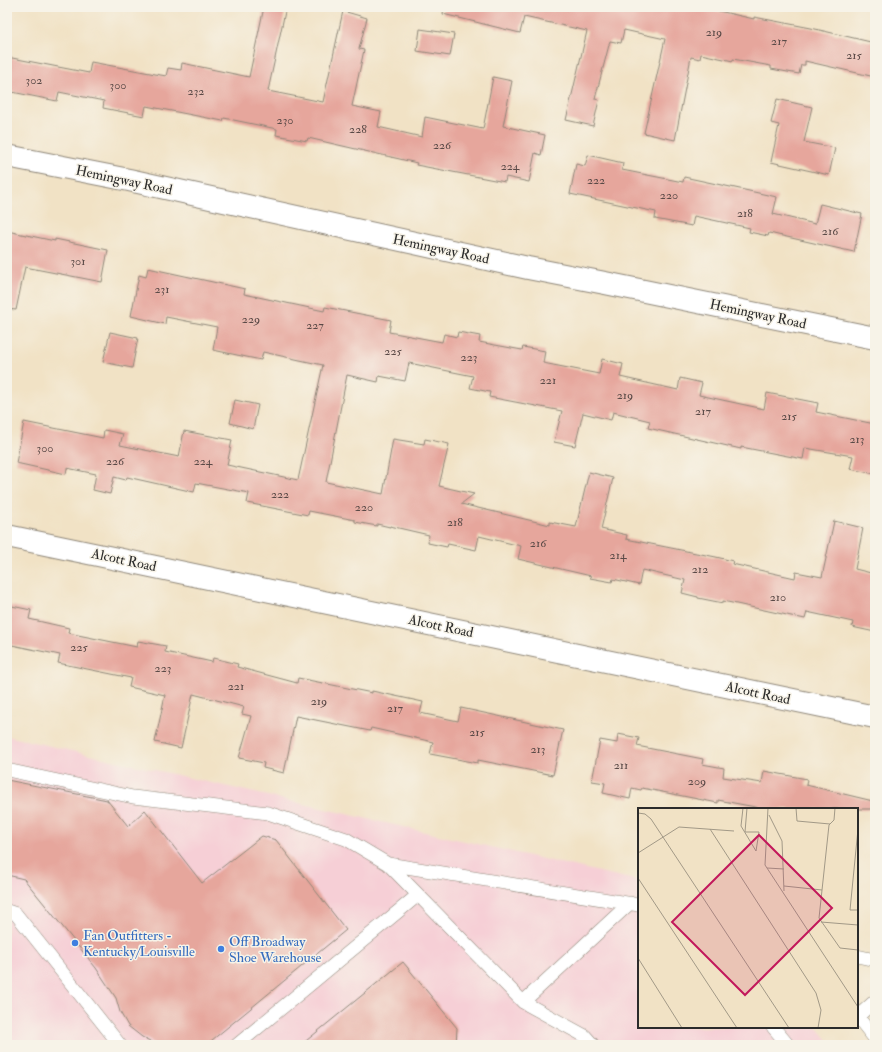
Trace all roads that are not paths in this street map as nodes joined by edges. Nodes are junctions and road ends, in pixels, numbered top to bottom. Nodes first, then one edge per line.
1 (7, 156) edge
2 (875, 338) edge
3 (7, 536) edge
4 (875, 717) edge
5 (7, 770) edge
6 (388, 864) junction
7 (418, 895) junction
8 (635, 904) edge
9 (7, 911) edge
10 (858, 956) edge
11 (875, 960) edge
12 (875, 1000) edge
13 (523, 1002) junction
14 (858, 1015) edge
15 (858, 1017) edge
16 (774, 1028) edge
17 (875, 1039) edge
18 (120, 1045) edge
19 (237, 1045) edge
20 (593, 1045) edge
21 (788, 1045) edge

1 - 2 street, Hemingway Road
3 - 4 street, Alcott Road
5 - 6 lane
6 - 7 lane
6 - 8 lane
7 - 13 lane
7 - 19 lane
8 - 13 lane
9 - 18 lane
10 - 11 lane
12 - 14 lane
13 - 20 lane
15 - 17 lane
16 - 21 lane

